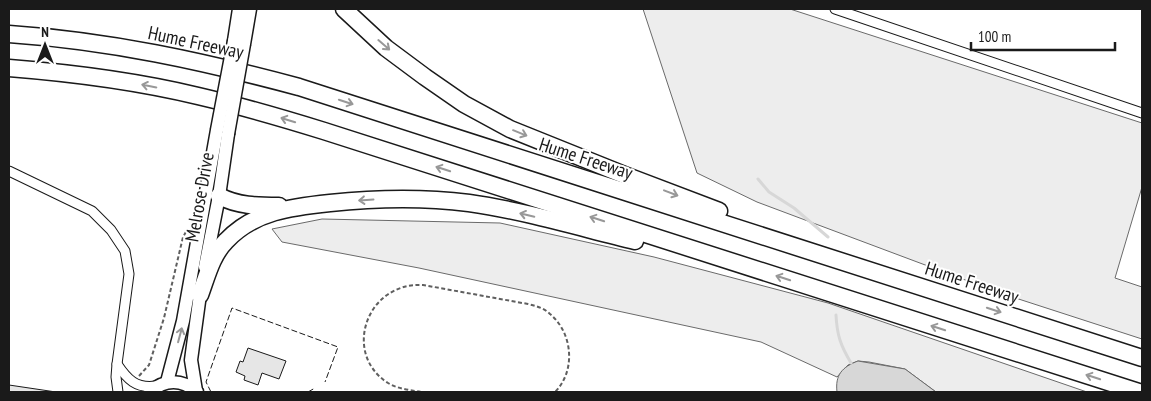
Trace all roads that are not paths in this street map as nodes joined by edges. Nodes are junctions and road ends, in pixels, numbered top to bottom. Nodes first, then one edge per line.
1 (239, 9) edge
2 (250, 9) edge
3 (835, 9) edge
4 (345, 10) edge
5 (9, 34) edge
6 (239, 43) junction
7 (9, 68) edge
8 (1142, 113) edge
9 (223, 132) junction
10 (9, 171) edge
11 (210, 172) junction
12 (219, 196) junction
13 (296, 206) junction
14 (677, 245) junction
15 (914, 285) junction
16 (200, 295) junction
17 (1142, 358) edge
18 (117, 364) junction
19 (158, 387) edge
20 (118, 392) edge
21 (196, 392) edge
22 (1139, 392) edge

1 - 6 main road, Melrose Drive
2 - 6 main road, Melrose Drive
3 - 8 street
4 -> 15 highway
5 -> 15 highway, Hume Freeway
6 - 9 main road, Melrose Drive, bridge
14 -> 7 highway
9 - 11 main road, Melrose Drive
9 - 12 main road, Melrose Drive
10 - 18 street
11 - 12 main road
19 -> 11 main road, Melrose Drive
12 - 13 highway
12 - 16 main road, Melrose Drive
14 -> 13 highway
13 - 16 highway
22 -> 14 highway
15 -> 17 highway, Hume Freeway
16 - 21 main road, Melrose Drive
18 - 19 street
18 - 20 street
19 - 21 main road

